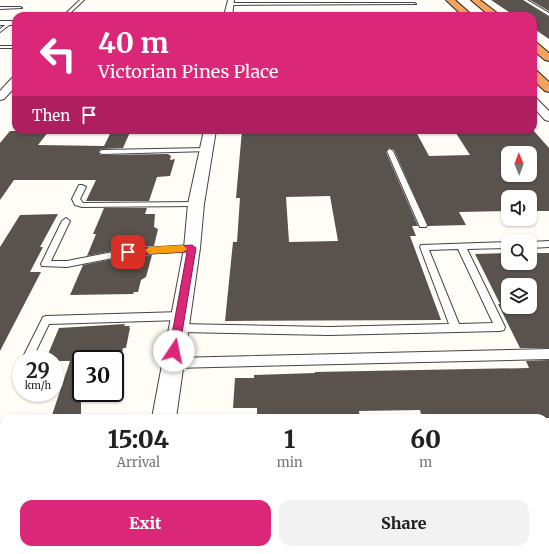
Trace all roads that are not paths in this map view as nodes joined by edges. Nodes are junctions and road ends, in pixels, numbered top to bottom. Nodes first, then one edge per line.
1 (82, 0) edge
2 (450, 0) edge
3 (475, 0) edge
4 (525, 0) edge
5 (231, 2) edge
6 (414, 4) dead end
7 (0, 8) edge
8 (20, 8) dead end
9 (69, 12) edge
10 (229, 12) edge
11 (464, 12) edge
12 (491, 12) edge
13 (549, 15) edge
14 (0, 23) edge
15 (12, 23) edge
16 (12, 24) edge
17 (0, 31) edge
18 (0, 47) edge
19 (12, 47) edge
20 (537, 48) edge
21 (549, 58) edge
22 (537, 78) edge
23 (0, 80) edge
24 (12, 80) edge
25 (12, 84) edge
26 (549, 88) edge
27 (0, 97) edge
28 (537, 105) edge
29 (549, 118) edge
30 (209, 134) edge
31 (207, 150) junction
32 (390, 151) dead end
33 (102, 152) dead end
34 (82, 188) dead end
35 (196, 204) junction
36 (66, 221) dead end
37 (423, 225) dead end
38 (549, 244) edge
39 (501, 245) edge
40 (537, 245) edge
41 (461, 246) junction
42 (192, 248) junction
43 (180, 322) junction
44 (456, 328) junction
45 (31, 350) edge
46 (549, 354) edge
47 (172, 363) junction
48 (165, 414) edge

1 - 9 lane
2 - 11 highway
3 - 12 highway
4 - 13 lane
5 - 6 lane
5 - 10 street
7 - 8 lane
14 - 15 street
16 - 17 lane
18 - 19 lane
20 - 21 highway
22 - 26 highway
23 - 24 street
25 - 27 street
28 - 29 street
30 - 31 street
31 - 33 lane
31 - 35 street
32 - 37 lane
34 - 35 lane
35 - 42 street
36 - 42 lane
38 - 40 lane
39 - 41 lane
41 - 44 lane
41 - 44 lane
42 - 43 street
43 - 44 lane
43 - 45 lane
43 - 47 street
46 - 47 lane
47 - 48 street

